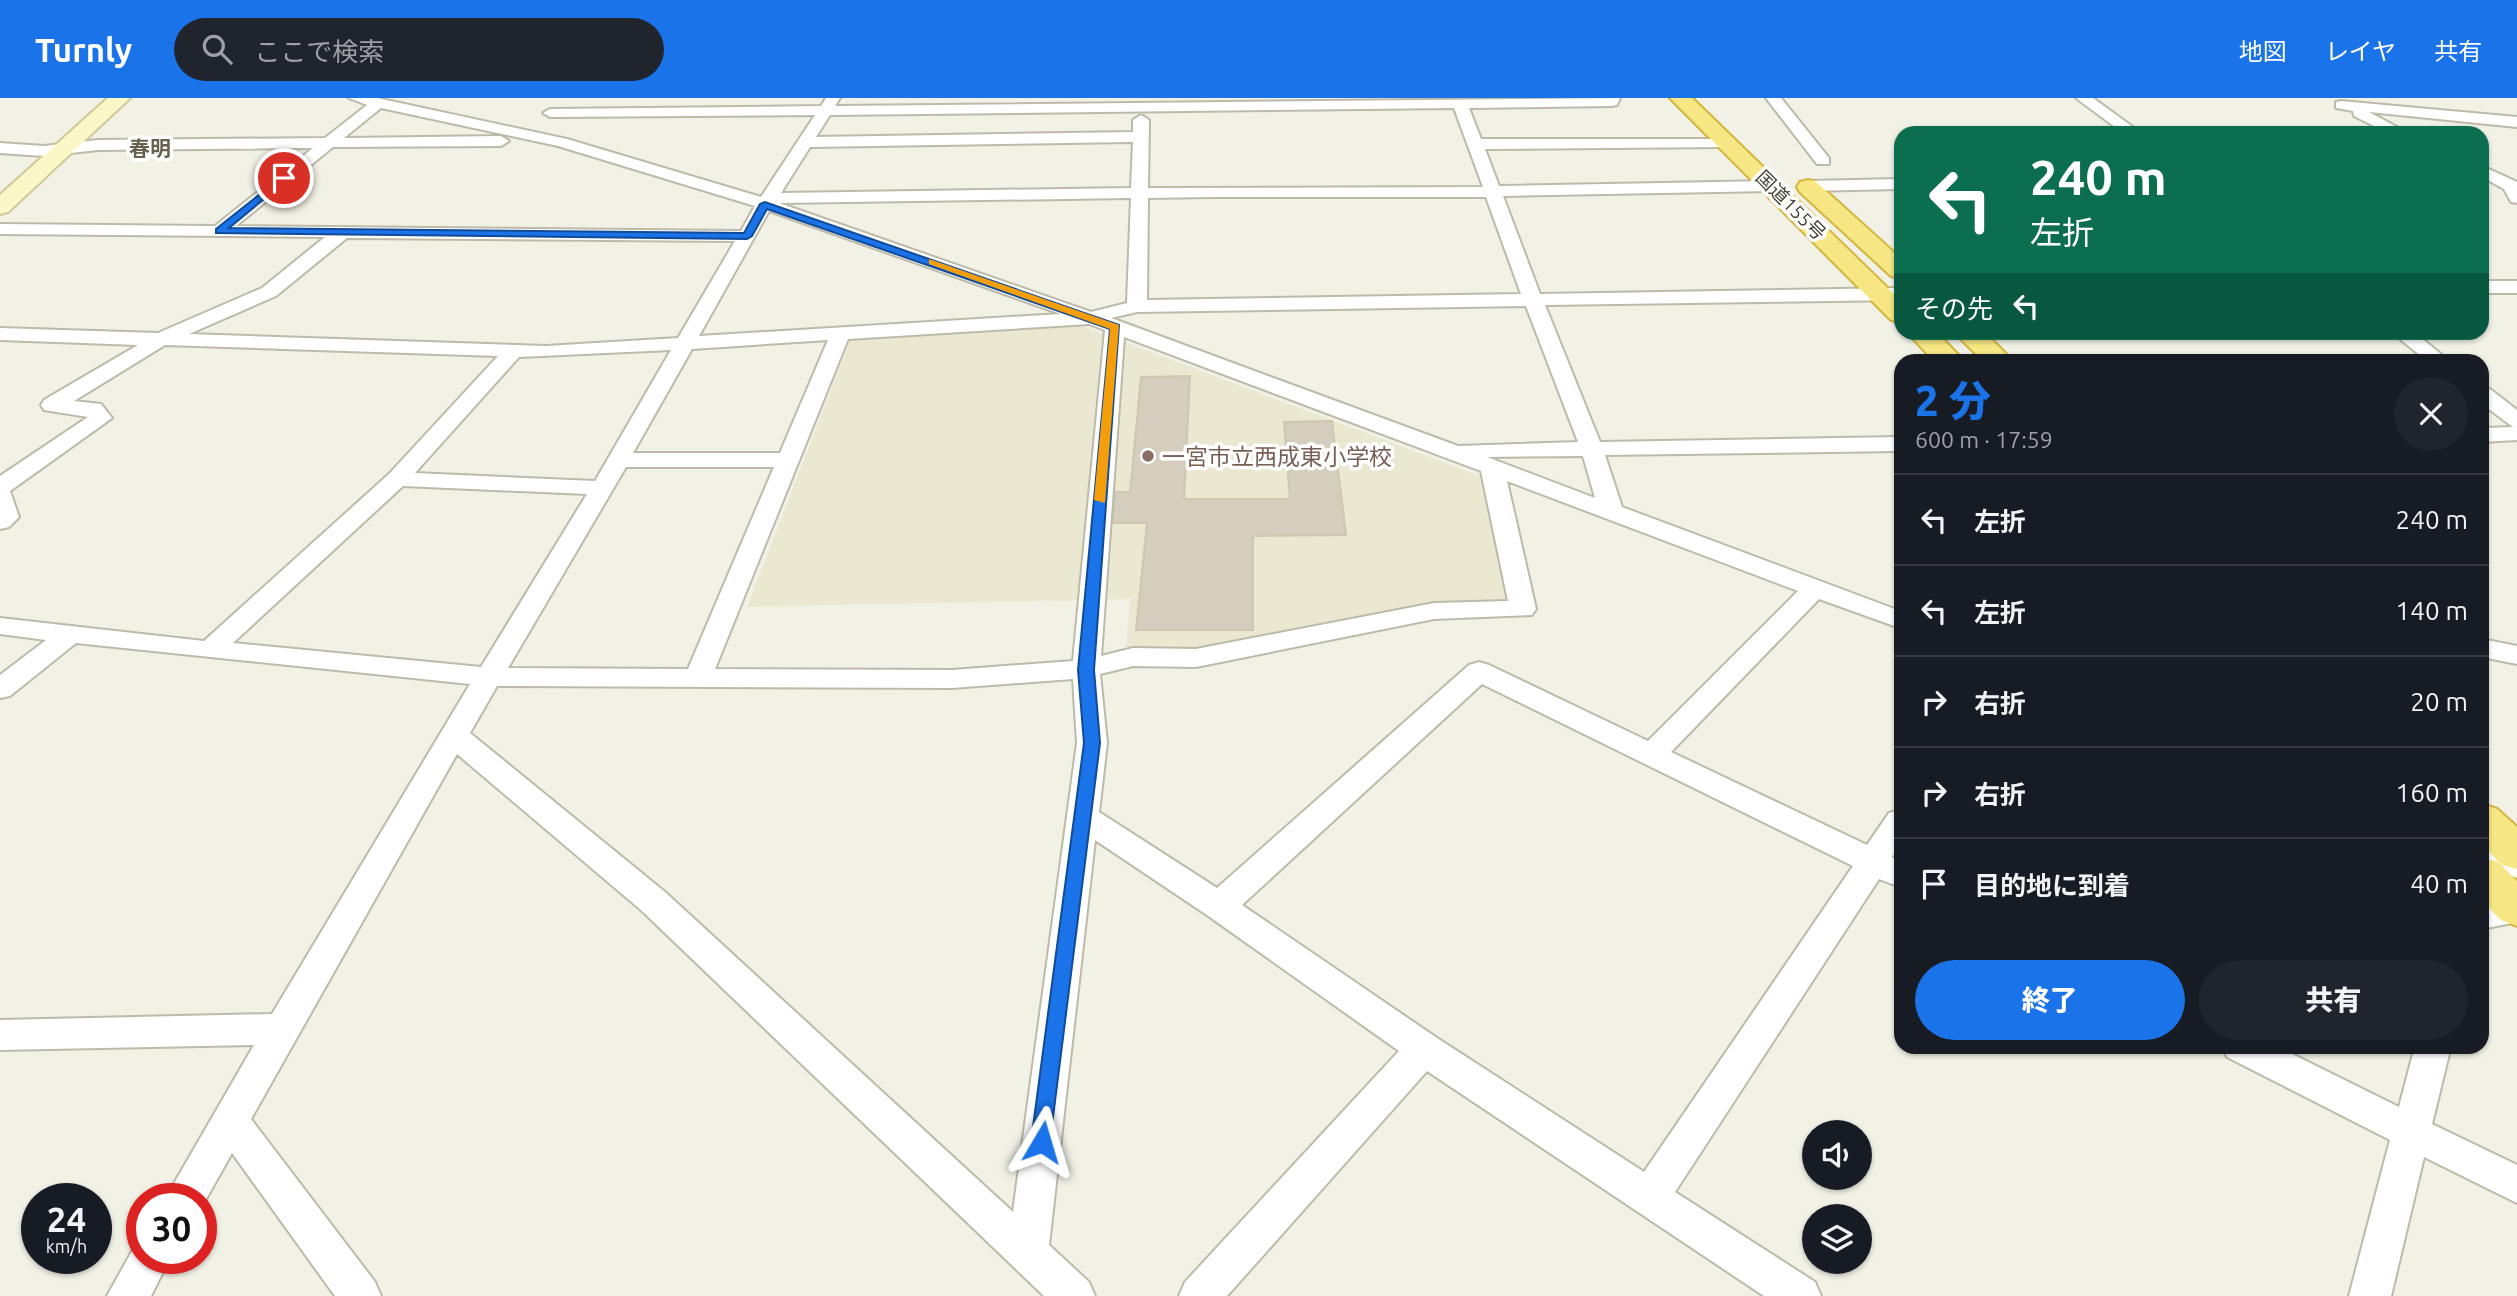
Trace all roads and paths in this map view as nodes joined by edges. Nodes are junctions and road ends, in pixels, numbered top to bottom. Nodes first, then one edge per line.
1 (120, 98) edge
2 (356, 98) edge
3 (565, 98) edge
4 (1613, 98) edge
5 (1680, 98) edge
6 (1773, 98) edge
7 (2083, 98) edge
8 (1459, 101) edge
9 (2334, 102) edge
10 (378, 103) junction
11 (1144, 103) edge
12 (830, 104) edge
13 (550, 113) junction
14 (2517, 122) edge
15 (2123, 126) edge
16 (2385, 126) edge
17 (1737, 132) junction
18 (524, 134) junction
19 (1140, 137) junction
20 (327, 142) junction
21 (806, 142) junction
22 (1475, 144) junction
23 (0, 148) edge
24 (67, 148) junction
25 (1823, 161) dead end
26 (1779, 176) junction
27 (1894, 184) edge
28 (1807, 186) junction
29 (1493, 190) junction
30 (1137, 192) junction
31 (767, 201) junction
32 (0, 207) edge
33 (0, 229) edge
34 (219, 231) junction
35 (343, 232) junction
36 (747, 236) junction
37 (1894, 266) edge
38 (2517, 286) edge
39 (2489, 287) edge
40 (1890, 294) edge
41 (1533, 300) junction
42 (1137, 306) junction
43 (1089, 318) junction
44 (1115, 327) junction
45 (841, 333) junction
46 (0, 334) edge
47 (162, 339) junction
48 (1929, 340) edge
49 (1976, 340) edge
50 (2412, 340) edge
51 (687, 343) junction
52 (513, 352) junction
53 (1944, 354) edge
54 (1991, 354) edge
55 (2430, 354) edge
56 (2489, 399) edge
57 (2517, 421) edge
58 (2517, 433) edge
59 (2489, 435) edge
60 (1894, 444) edge
61 (1592, 450) junction
62 (1449, 452) junction
63 (618, 460) junction
64 (789, 460) junction
65 (1492, 467) junction
66 (397, 479) junction
67 (602, 488) junction
68 (0, 490) edge
69 (1612, 513) junction
70 (0, 522) edge
71 (1815, 588) junction
72 (1894, 618) edge
73 (0, 626) edge
74 (69, 635) junction
75 (2489, 649) edge
76 (210, 650) junction
77 (2517, 655) edge
78 (1086, 670) junction
79 (490, 677) junction
80 (698, 678) junction
81 (0, 689) edge
82 (454, 736) junction
83 (1652, 754) junction
84 (1083, 817) junction
85 (2489, 827) edge
86 (1894, 843) edge
87 (2517, 853) edge
88 (2489, 855) edge
89 (2517, 866) edge
90 (1887, 869) edge
91 (2489, 881) edge
92 (1219, 906) junction
93 (2517, 909) edge
94 (2489, 915) edge
95 (285, 1028) junction
96 (0, 1035) edge
97 (1424, 1048) junction
98 (2256, 1054) edge
99 (2431, 1054) edge
100 (230, 1121) junction
101 (2413, 1134) junction
102 (194, 1183) edge
103 (2517, 1185) edge
104 (1649, 1198) junction
105 (1028, 1251) junction
106 (141, 1274) edge
107 (128, 1296) edge
108 (360, 1296) edge
109 (1074, 1296) edge
110 (1200, 1296) edge
111 (1800, 1296) edge
112 (2370, 1296) edge

1 - 24 main road
2 - 10 street
3 - 13 street
4 - 8 street
5 - 17 highway, 国道155号
6 - 25 street
7 - 15 street
8 - 11 street
8 - 22 street
9 - 14 street
9 - 16 street
10 - 18 street
10 - 20 street
11 - 12 street
11 - 19 street
12 - 13 street
12 - 21 street
13 - 18 street
17 - 22 street
17 - 26 highway, 国道155号
18 - 20 street
18 - 31 street
19 - 21 street
19 - 30 street
20 - 24 street
20 - 34 street
21 - 31 street
22 - 29 street
23 - 24 street
24 - 32 main road
26 - 28 highway, 国道155号
26 - 29 street
26 - 40 highway, 国道155号
27 - 28 street
28 - 37 highway, 国道155号
29 - 30 street
29 - 41 street
30 - 31 street
30 - 42 street
31 - 36 street
31 - 43 street
33 - 34 street
34 - 35 street
35 - 36 street
35 - 47 street
36 - 51 street
38 - 39 street
40 - 41 street
41 - 42 street
41 - 61 street
42 - 43 street
43 - 44 street
43 - 45 street
44 - 62 street
44 - 78 street
45 - 51 street
45 - 64 street
46 - 47 street
47 - 52 street
47 - 68 street
48 - 53 highway
49 - 54 highway
50 - 55 street
51 - 52 street
51 - 63 street
52 - 66 street
56 - 57 street
58 - 59 street
60 - 61 street
61 - 62 street
61 - 69 street
62 - 65 street
63 - 64 street
63 - 67 street
64 - 80 street
65 - 69 street
65 - 78 street
66 - 67 street
66 - 76 street
67 - 79 street
68 - 70 street
69 - 71 street
71 - 72 street
71 - 83 street
73 - 74 street
74 - 76 street
74 - 81 street
75 - 77 street
76 - 79 street
78 - 80 street
78 - 84 street
79 - 80 street
79 - 82 street
82 - 95 street
82 - 105 street
83 - 90 street
83 - 92 street
84 - 92 street
84 - 105 street
85 - 87 highway
86 - 90 street
88 - 89 street
90 - 104 street
91 - 93 highway
92 - 97 street
93 - 94 street
95 - 96 street
95 - 100 street
97 - 104 street
97 - 110 street
98 - 101 street
99 - 101 street
100 - 102 street
100 - 108 street
101 - 103 street
101 - 112 street
104 - 111 street
105 - 109 street
106 - 107 street

